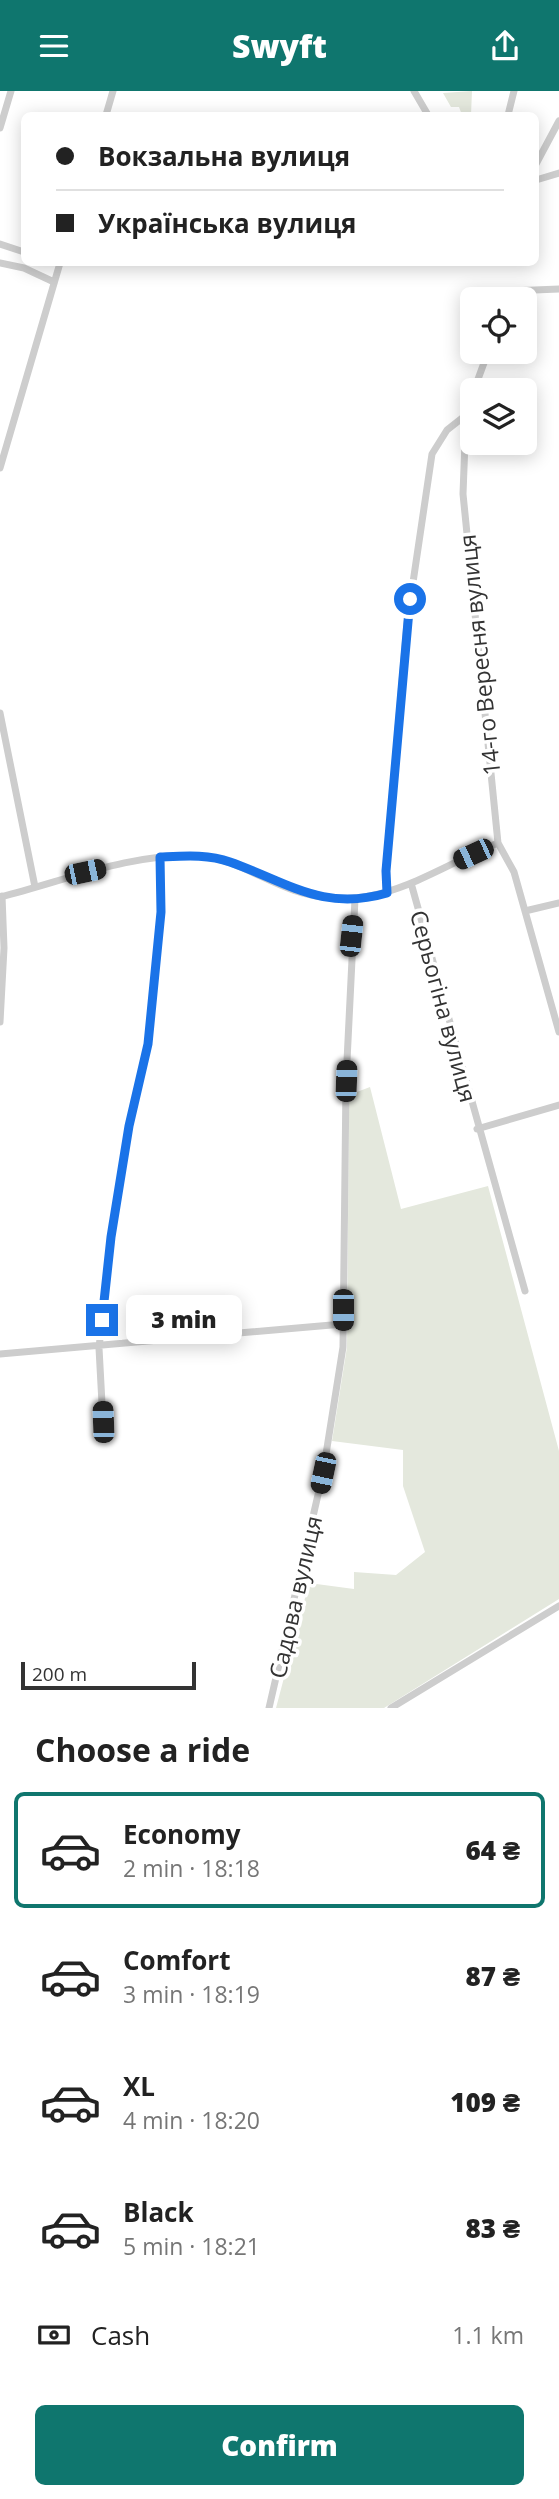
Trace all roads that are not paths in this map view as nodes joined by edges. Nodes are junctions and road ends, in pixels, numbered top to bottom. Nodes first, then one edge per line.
1 (11, 91) edge
2 (113, 91) edge
3 (414, 91) edge
4 (514, 91) edge
5 (107, 112) edge
6 (426, 112) edge
7 (509, 112) edge
8 (559, 121) edge
9 (0, 128) edge
10 (539, 159) edge
11 (559, 173) edge
12 (539, 179) edge
13 (0, 244) edge
14 (21, 250) edge
15 (0, 263) edge
16 (59, 266) edge
17 (54, 282) junction
18 (559, 289) edge
19 (537, 290) edge
20 (460, 420) edge
21 (464, 455) edge
22 (0, 468) edge
23 (0, 713) edge
24 (498, 843) junction
25 (160, 857) junction
26 (411, 883) junction
27 (35, 887) junction
28 (387, 893) junction
29 (1, 896) edge
30 (355, 899) junction
31 (559, 903) edge
32 (525, 911) junction
33 (0, 1022) edge
34 (559, 1032) edge
35 (559, 1105) edge
36 (477, 1129) junction
37 (525, 1291) dead end
38 (343, 1324) junction
39 (99, 1348) junction
40 (0, 1354) edge
41 (103, 1422) dead end
42 (559, 1606) edge
43 (269, 1708) edge
44 (391, 1708) edge

1 - 9 street
2 - 5 street
3 - 6 street
4 - 7 street
8 - 10 street
11 - 12 street
13 - 14 street
15 - 17 street
16 - 17 street
17 - 22 street
18 - 19 street
20 - 28 street
21 - 24 street, 14-го Вересня вулиця
23 - 27 street
24 - 26 street
24 - 32 street, 14-го Вересня вулиця
25 - 27 street
25 - 30 street
25 - 39 street
26 - 28 street
26 - 36 street, Серьогіна вулиця
27 - 29 street
28 - 30 street
29 - 33 street
30 - 38 street, Садова вулиця
31 - 32 street
32 - 34 street, 14-го Вересня вулиця
35 - 36 street, Серьогіна вулиця
36 - 37 street, Серьогіна вулиця
38 - 39 street
38 - 43 street, Садова вулиця
39 - 40 street
39 - 41 street
42 - 44 street

